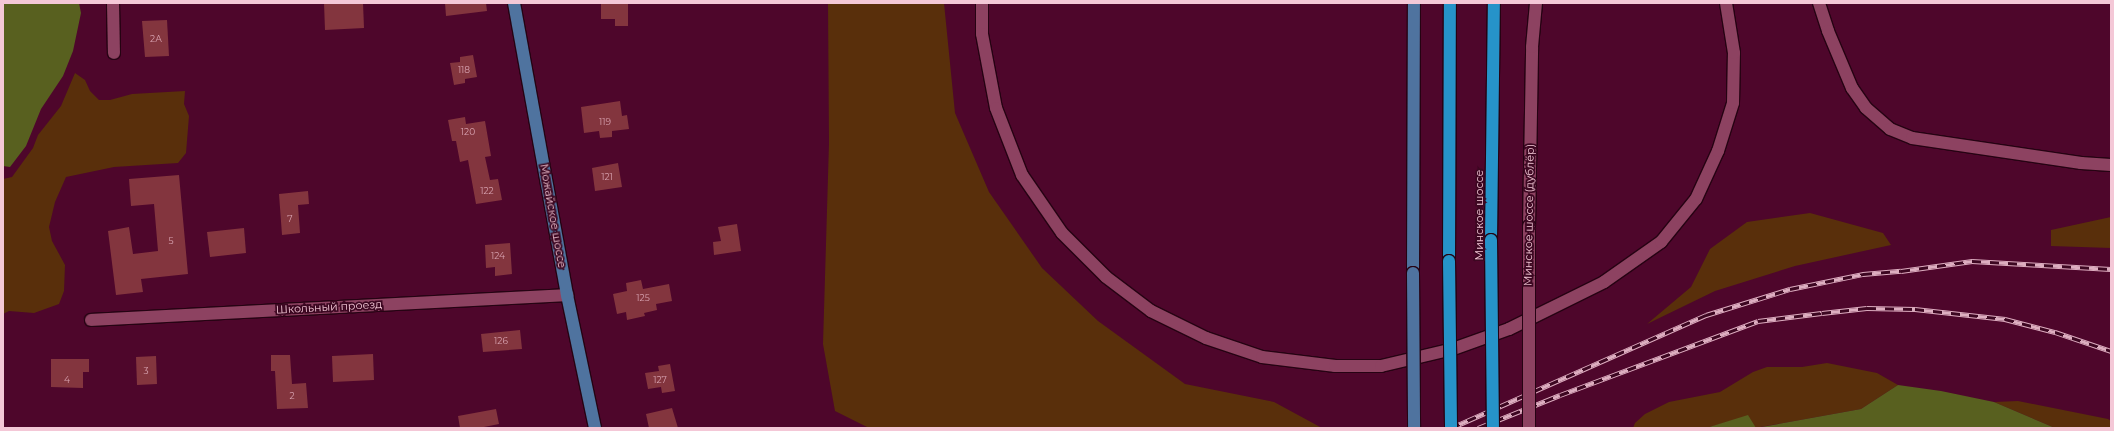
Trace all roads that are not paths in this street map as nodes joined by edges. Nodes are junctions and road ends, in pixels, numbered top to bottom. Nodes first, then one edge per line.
1 (113, 3) edge
2 (514, 3) edge
3 (982, 3) edge
4 (1414, 3) edge
5 (1450, 3) edge
6 (1494, 3) edge
7 (1536, 3) edge
8 (1726, 3) edge
9 (1819, 3) edge
10 (114, 53) dead end
11 (2111, 165) edge
12 (567, 295) junction
13 (91, 320) dead end
14 (595, 428) edge
15 (1414, 428) edge
16 (1451, 428) edge
17 (1493, 428) edge
18 (1529, 428) edge

1 - 10 street
2 - 12 main road, Можайское шоссе
3 - 8 street
4 - 15 main road, bridge
5 - 16 highway, bridge
6 - 17 highway, Минское шоссе, bridge
7 - 18 street, Минское шоссе (дублёр), bridge
9 - 11 street
12 - 13 street, Школьный проезд
12 - 14 main road, Можайское шоссе

